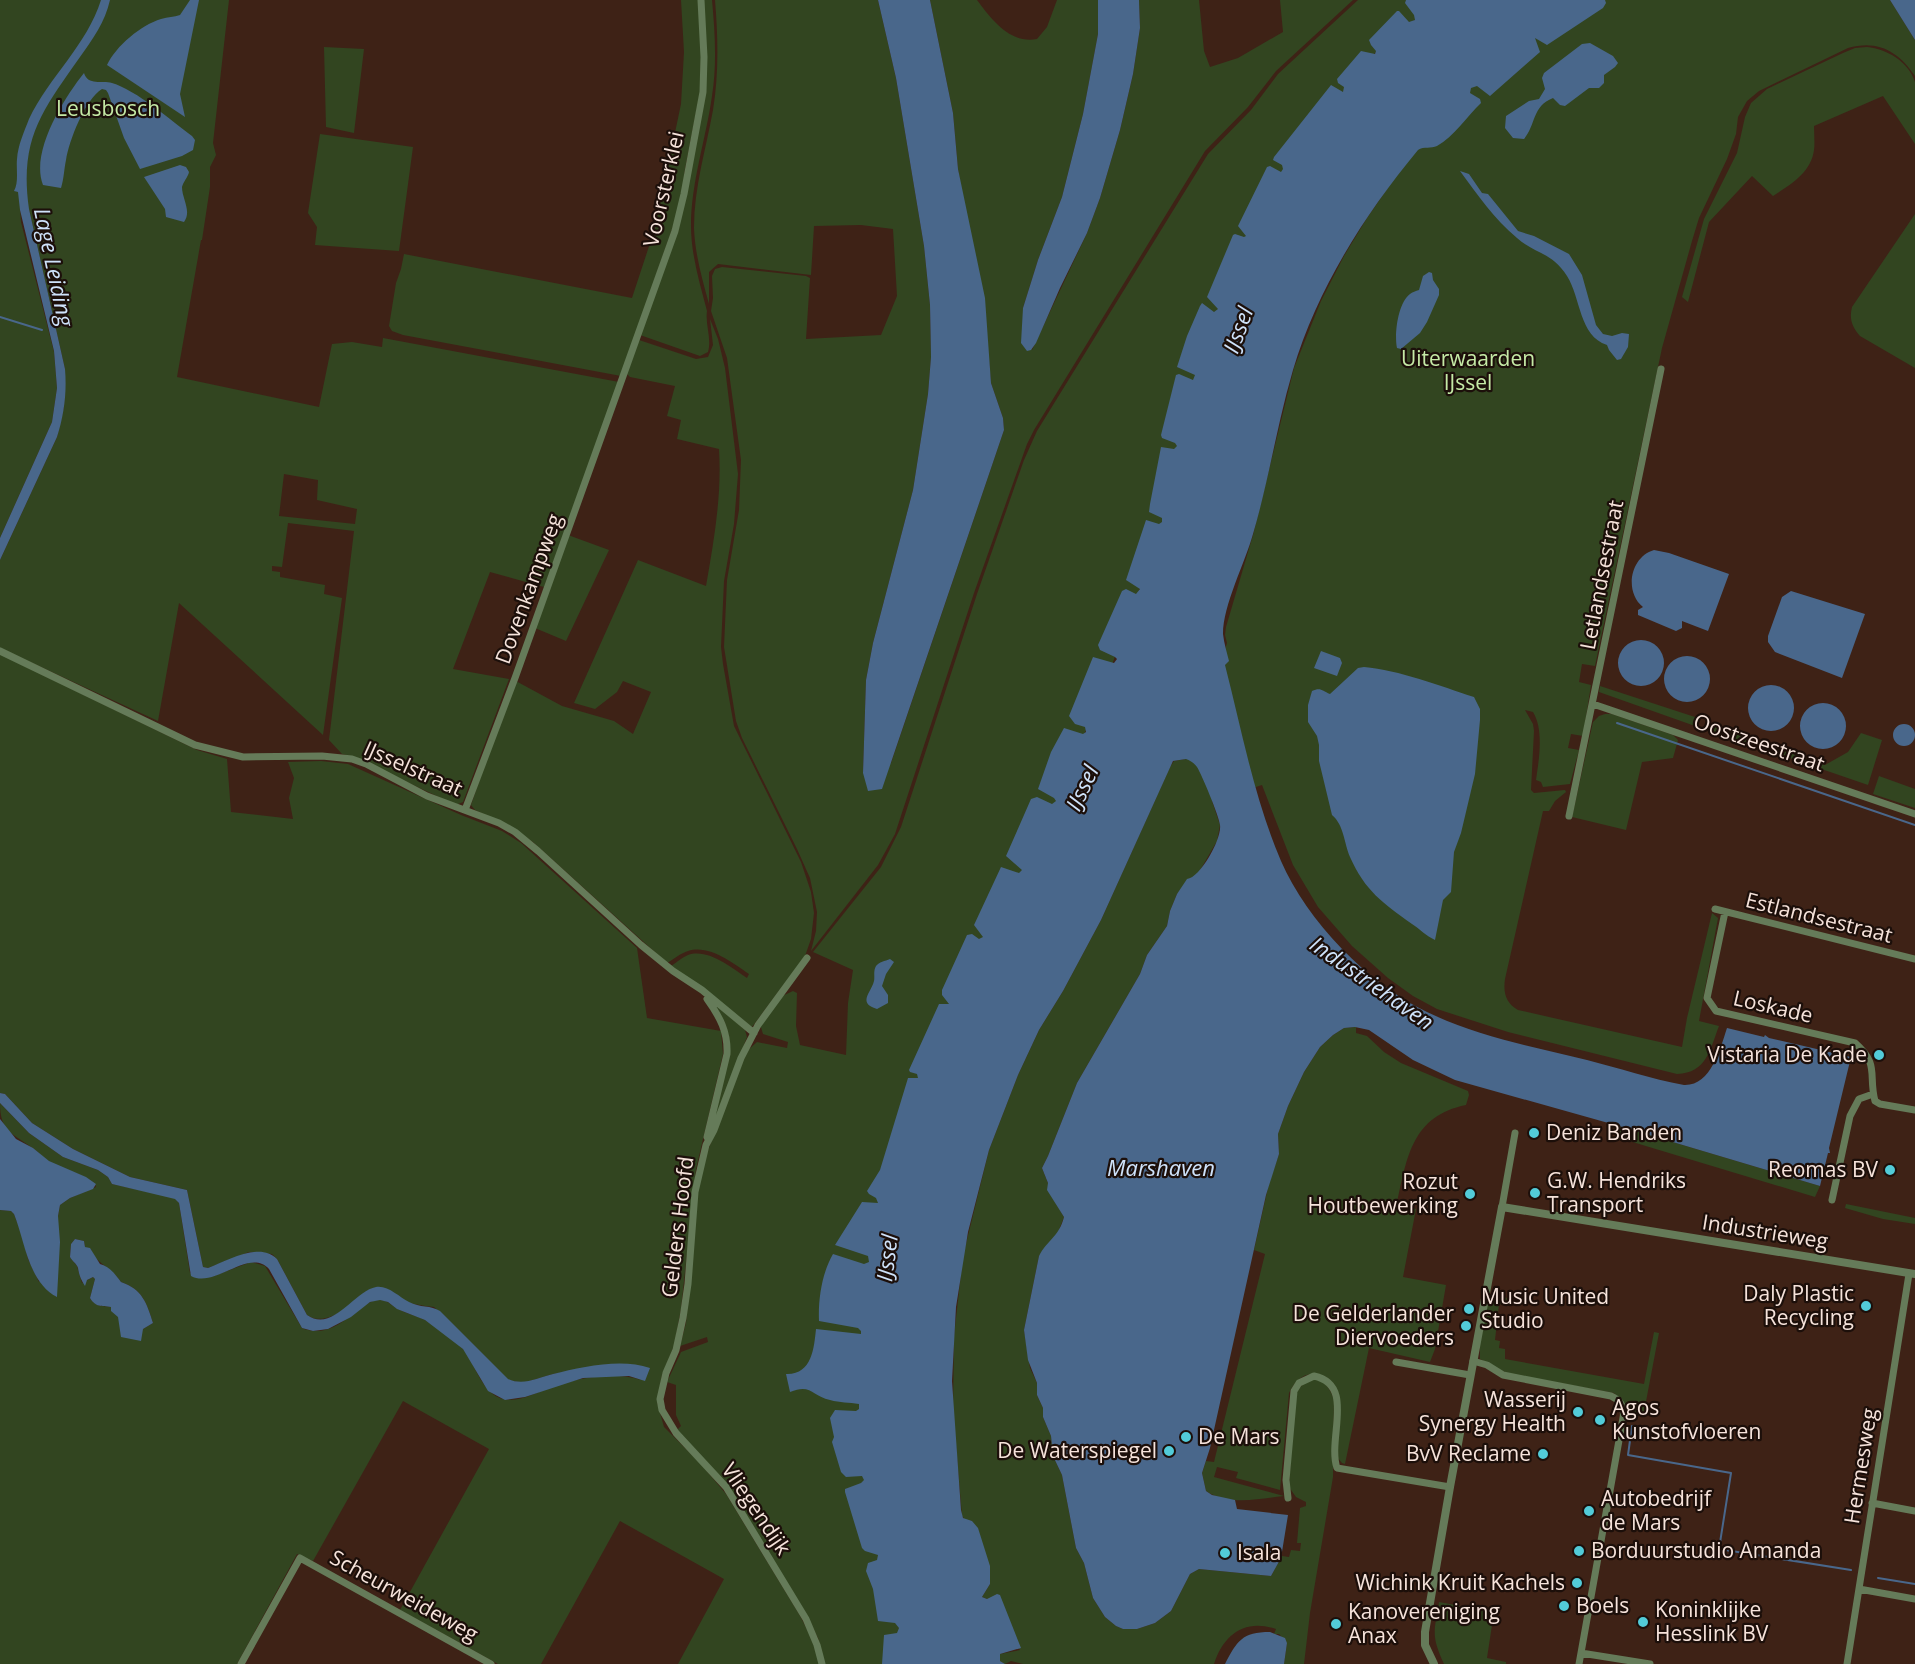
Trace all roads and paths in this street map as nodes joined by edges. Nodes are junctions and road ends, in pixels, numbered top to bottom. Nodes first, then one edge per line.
1 (701, 0) edge
2 (1661, 369) dead end
3 (622, 379) joint
4 (0, 651) edge
5 (1593, 704) junction
6 (465, 810) junction
7 (1915, 814) edge
8 (1569, 816) dead end
9 (1714, 909) dead end
10 (1725, 912) junction
11 (807, 958) dead end
12 (1915, 959) edge
13 (702, 990) junction
14 (754, 1033) junction
15 (1873, 1094) junction
16 (1915, 1110) edge
17 (1515, 1133) dead end
18 (706, 1145) junction
19 (1832, 1200) dead end
20 (1502, 1207) junction
21 (1912, 1274) edge
22 (1473, 1361) junction
23 (1396, 1362) dead end
24 (1470, 1375) junction
25 (664, 1379) joint
26 (1450, 1486) junction
27 (1288, 1498) dead end
28 (1872, 1503) junction
29 (1915, 1511) edge
30 (1859, 1589) junction
31 (1915, 1599) edge
32 (1581, 1653) junction
33 (241, 1664) edge
34 (491, 1664) edge
35 (822, 1664) edge
36 (1434, 1664) edge
37 (1579, 1664) edge
38 (1650, 1664) edge
39 (1847, 1664) edge

1 - 3 street, Voorsterklei
2 - 5 street, Letlandsestraat
3 - 6 street, Dovenkampweg
4 - 6 street, IJsselstraat
5 - 7 street, Oostzeestraat
5 - 8 street, Letlandsestraat
6 - 13 street, IJsselstraat
9 - 10 street, Estlandsestraat
10 - 12 street, Estlandsestraat
10 - 15 street, Loskade
11 - 14 street, Gelders Hoofd
13 - 14 street, IJsselstraat
13 - 18 street, IJsselstraat
14 - 18 street, Gelders Hoofd
15 - 16 street
15 - 19 street
17 - 20 street
18 - 25 street, Gelders Hoofd
20 - 21 street, Industrieweg
20 - 22 street
21 - 28 street, Hermesweg
22 - 24 street
22 - 32 street
23 - 24 street
24 - 26 street
25 - 35 street, Vliegendijk
26 - 27 street
26 - 36 street
28 - 29 street
28 - 30 street, Hermesweg
30 - 31 street
30 - 39 street, Hermesweg
32 - 37 street
32 - 38 street
33 - 34 street, Scheurweideweg

